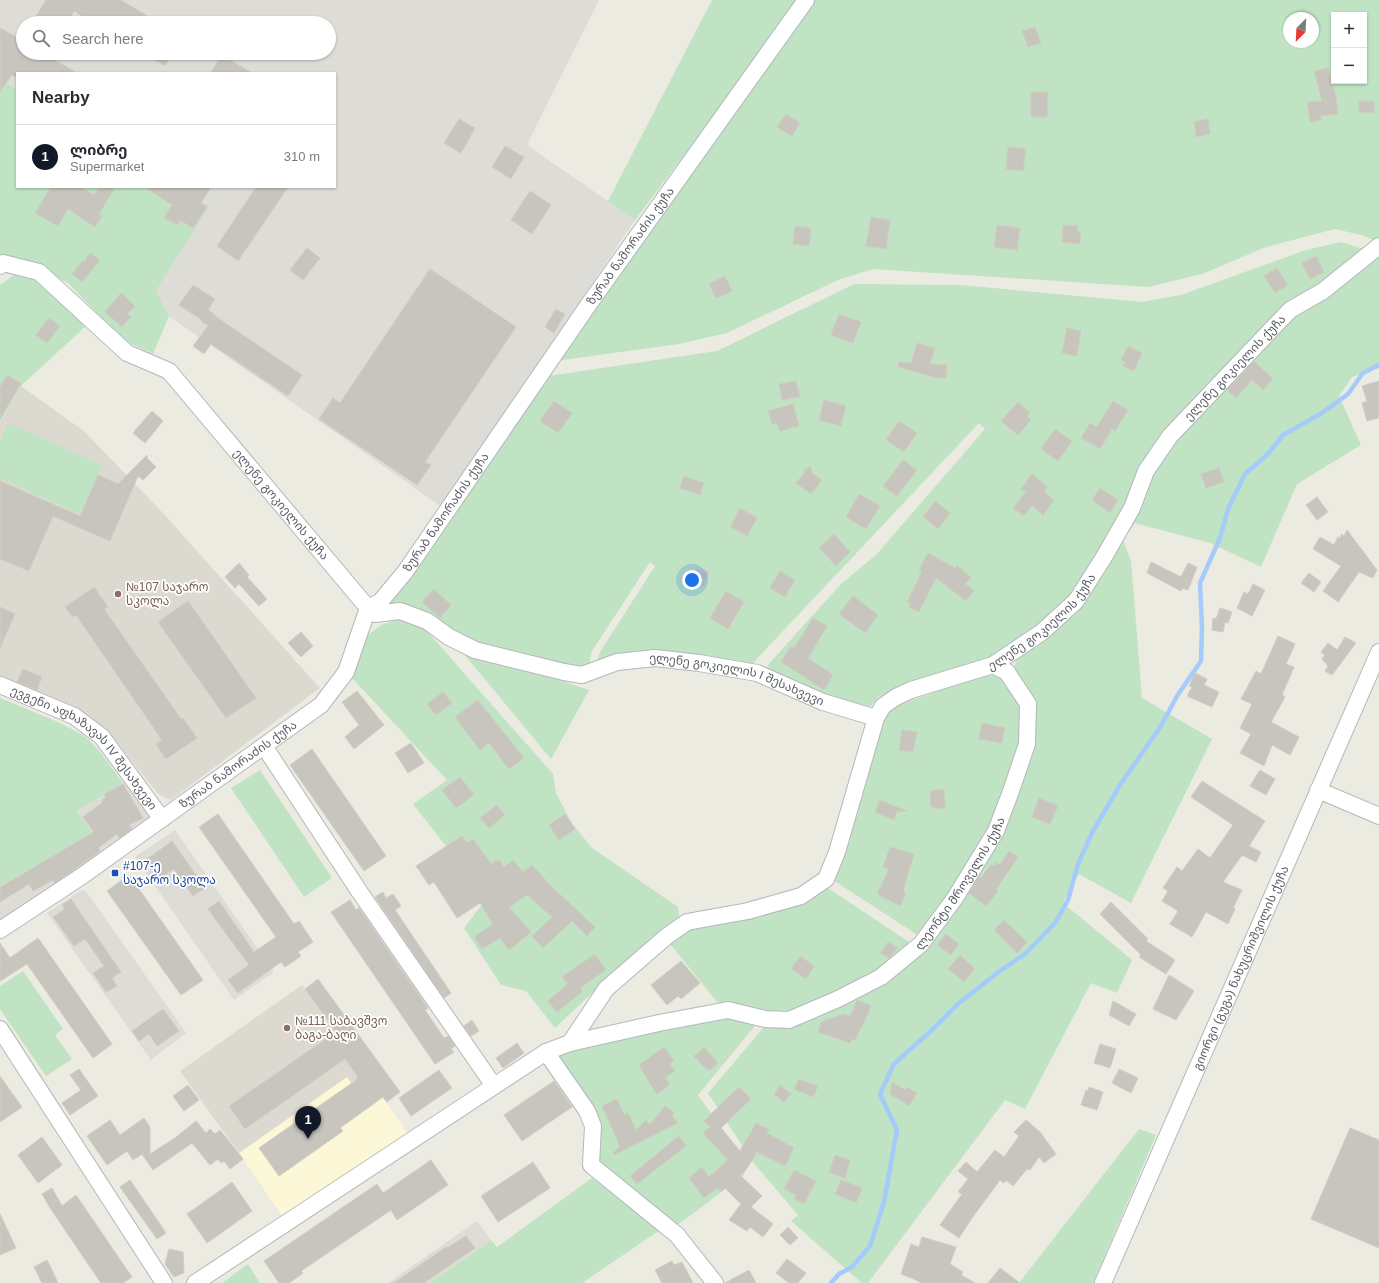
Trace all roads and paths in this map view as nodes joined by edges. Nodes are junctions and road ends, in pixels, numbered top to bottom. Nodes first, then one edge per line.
1 (806, 0) edge
2 (1379, 246) edge
3 (0, 266) edge
4 (368, 608) junction
5 (1379, 652) edge
6 (993, 665) junction
7 (0, 685) edge
8 (876, 718) junction
9 (264, 746) junction
10 (1318, 790) junction
11 (1379, 816) edge
12 (162, 819) junction
13 (0, 930) edge
14 (0, 1029) edge
15 (570, 1043) junction
16 (546, 1052) junction
17 (494, 1086) junction
18 (164, 1283) edge
19 (195, 1283) edge
20 (715, 1283) edge
21 (1103, 1283) edge

1 - 4 street, ზურაბ ნამორაძის ქუჩა
2 - 6 street, ელენე გოკიელის ქუჩა
3 - 4 street, ელენე გოკიელის ქუჩა
4 - 8 street, ელენე გოკიელის I შესახვევი
4 - 9 street, ზურაბ ნამორაძის ქუჩა
5 - 10 street, გიორგი (გუგა) ნახუცრიშვილის ქუჩა
6 - 8 street, ელენე გოკიელის ქუჩა
6 - 15 street, ლეონტი მროველის ქუჩა
7 - 12 street, ევგენი აფხაზავას IV შესახვევი
8 - 15 street, ელენე გოკიელის ქუჩა
9 - 12 street, ზურაბ ნამორაძის ქუჩა
9 - 17 street
10 - 11 street
10 - 21 street, გიორგი (გუგა) ნახუცრიშვილის ქუჩა
12 - 13 street, ზურაბ ნამორაძის ქუჩა
14 - 18 street
15 - 16 street, ლეონტი მროველის ქუჩა
16 - 17 street, ლეონტი მროველის ქუჩა
16 - 20 street
17 - 19 street, ლეონტი მროველის ქუჩა

